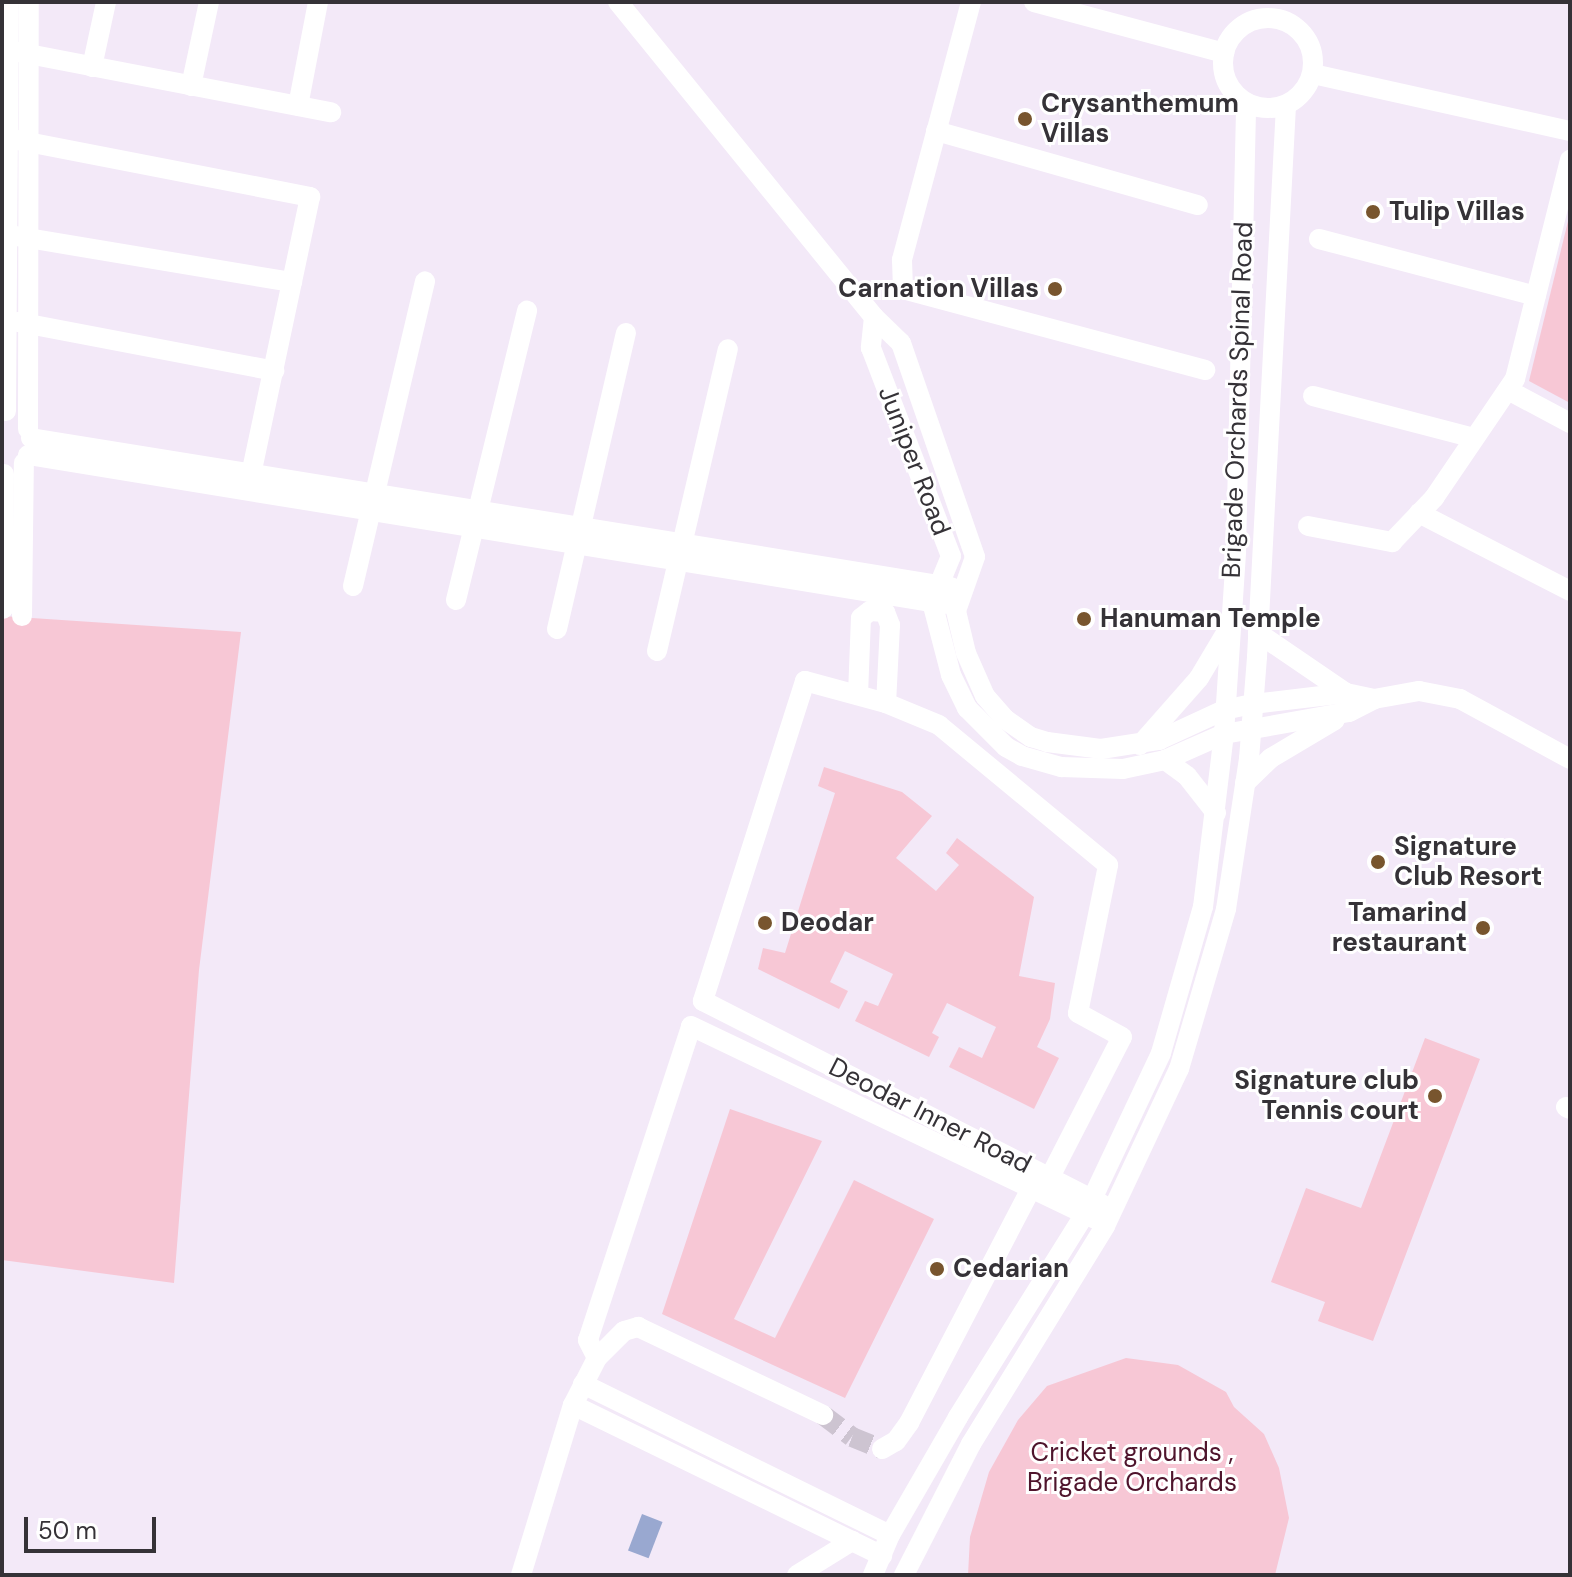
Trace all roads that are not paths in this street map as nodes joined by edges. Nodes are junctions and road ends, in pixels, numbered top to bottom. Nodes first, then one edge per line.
1 (9, 2) edge
2 (29, 2) edge
3 (106, 2) edge
4 (209, 2) edge
5 (318, 2) edge
6 (618, 2) edge
7 (971, 2) edge
8 (1034, 2) edge
9 (1291, 2) edge
10 (1255, 11) edge
11 (1290, 24) junction
12 (7, 50) junction
13 (1224, 53) junction
14 (29, 55) junction
15 (92, 67) junction
16 (1313, 74) junction
17 (191, 86) junction
18 (1246, 103) junction
19 (1286, 105) junction
20 (298, 106) junction
21 (331, 112) dead end
22 (936, 131) junction
23 (1570, 131) edge
24 (7, 138) junction
25 (29, 143) junction
26 (1570, 160) edge
27 (1198, 205) dead end
28 (7, 235) junction
29 (28, 238) junction
30 (1319, 239) dead end
31 (425, 281) dead end
32 (292, 282) junction
33 (1536, 296) junction
34 (527, 311) dead end
35 (874, 317) junction
36 (7, 319) junction
37 (28, 323) junction
38 (626, 333) dead end
39 (728, 349) dead end
40 (1205, 370) dead end
41 (274, 371) junction
42 (1508, 390) junction
43 (1313, 396) dead end
44 (4, 411) edge
45 (1570, 423) edge
46 (1474, 438) junction
47 (27, 446) junction
48 (3, 474) edge
49 (250, 482) junction
50 (372, 502) junction
51 (1419, 513) junction
52 (476, 519) junction
53 (1308, 526) dead end
54 (579, 536) junction
55 (680, 552) junction
56 (353, 586) dead end
57 (1570, 591) edge
58 (935, 593) junction
59 (960, 598) junction
60 (456, 600) dead end
61 (13, 613) edge
62 (1230, 626) junction
63 (557, 629) dead end
64 (1258, 633) junction
65 (657, 651) dead end
66 (858, 695) junction
67 (1347, 702) junction
68 (886, 703) junction
69 (1253, 704) junction
70 (1224, 710) junction
71 (1252, 728) junction
72 (1224, 734) junction
73 (1140, 745) junction
74 (1570, 759) edge
75 (1165, 760) junction
76 (1245, 783) junction
77 (1216, 813) junction
78 (1041, 1182) junction
79 (1089, 1205) junction
80 (1109, 1218) junction
81 (597, 1358) junction
82 (583, 1384) junction
83 (573, 1405) junction
84 (823, 1415) tunnel mouth
85 (882, 1449) dead end
86 (890, 1535) junction
87 (852, 1541) junction
88 (882, 1556) junction
89 (521, 1575) edge
90 (797, 1575) edge
91 (873, 1575) edge
92 (904, 1575) edge

1 - 12 street
2 - 14 street
3 - 15 street
4 - 17 street
5 - 20 street
6 - 35 street
7 - 22 street
8 - 13 street
9 - 11 street
10 - 11 street
10 - 13 street
11 - 16 street
12 - 14 street
12 - 24 street
13 - 18 street
14 - 15 street
14 - 25 street
15 - 17 street
16 - 19 street
16 - 23 street
17 - 20 street
18 - 19 street
18 - 62 street, Brigade Orchards Spinal Road
19 - 64 street, Brigade Orchards Spinal Road
20 - 21 street
22 - 27 street
22 - 40 street
24 - 25 street
24 - 28 street
25 - 29 street
25 - 32 street
26 - 33 street
28 - 29 street
28 - 36 street
29 - 32 street
29 - 37 street
30 - 33 street
31 - 50 street
32 - 41 street
33 - 42 street
34 - 52 street
35 - 58 street, Juniper Road
35 - 59 street
36 - 37 street
36 - 44 street
37 - 41 street
37 - 47 street
38 - 54 street
39 - 55 street
41 - 49 street
42 - 45 street
42 - 46 street
43 - 46 street
44 - 47 street
46 - 51 street
47 - 48 street
47 - 49 street
47 - 61 street
48 - 61 street
49 - 50 street
50 - 52 street
50 - 56 street
51 - 53 street
51 - 57 street
52 - 54 street
52 - 60 street
54 - 55 street
54 - 63 street
55 - 58 street
55 - 65 street
58 - 59 street
58 - 75 street
59 - 73 street
62 - 70 street, Brigade Orchards Spinal Road
62 - 73 street
64 - 67 street
64 - 69 street, Brigade Orchards Spinal Road
66 - 68 street, Deodar Inner Road
66 - 68 street
66 - 78 street, Deodar Inner Road
67 - 69 street
67 - 71 street
67 - 74 street
67 - 76 street
68 - 78 street, Deodar Inner Road
69 - 70 street
69 - 71 street, Brigade Orchards Spinal Road
70 - 72 street, Brigade Orchards Spinal Road
70 - 73 street
71 - 72 street
71 - 76 street, Brigade Orchards Spinal Road
72 - 75 street
72 - 77 street, Brigade Orchards Spinal Road
75 - 77 street
76 - 80 street, Brigade Orchards Spinal Road
77 - 79 street, Brigade Orchards Spinal Road
78 - 79 street
78 - 81 street
78 - 85 street
79 - 80 street
79 - 86 street, Brigade Orchards Spinal Road
80 - 92 street, Brigade Orchards Spinal Road
81 - 82 street
81 - 84 street
82 - 83 street
82 - 86 street
83 - 87 street
83 - 89 street
86 - 88 street, Brigade Orchards Spinal Road
87 - 88 street
87 - 90 street
88 - 91 street, Brigade Orchards Spinal Road

